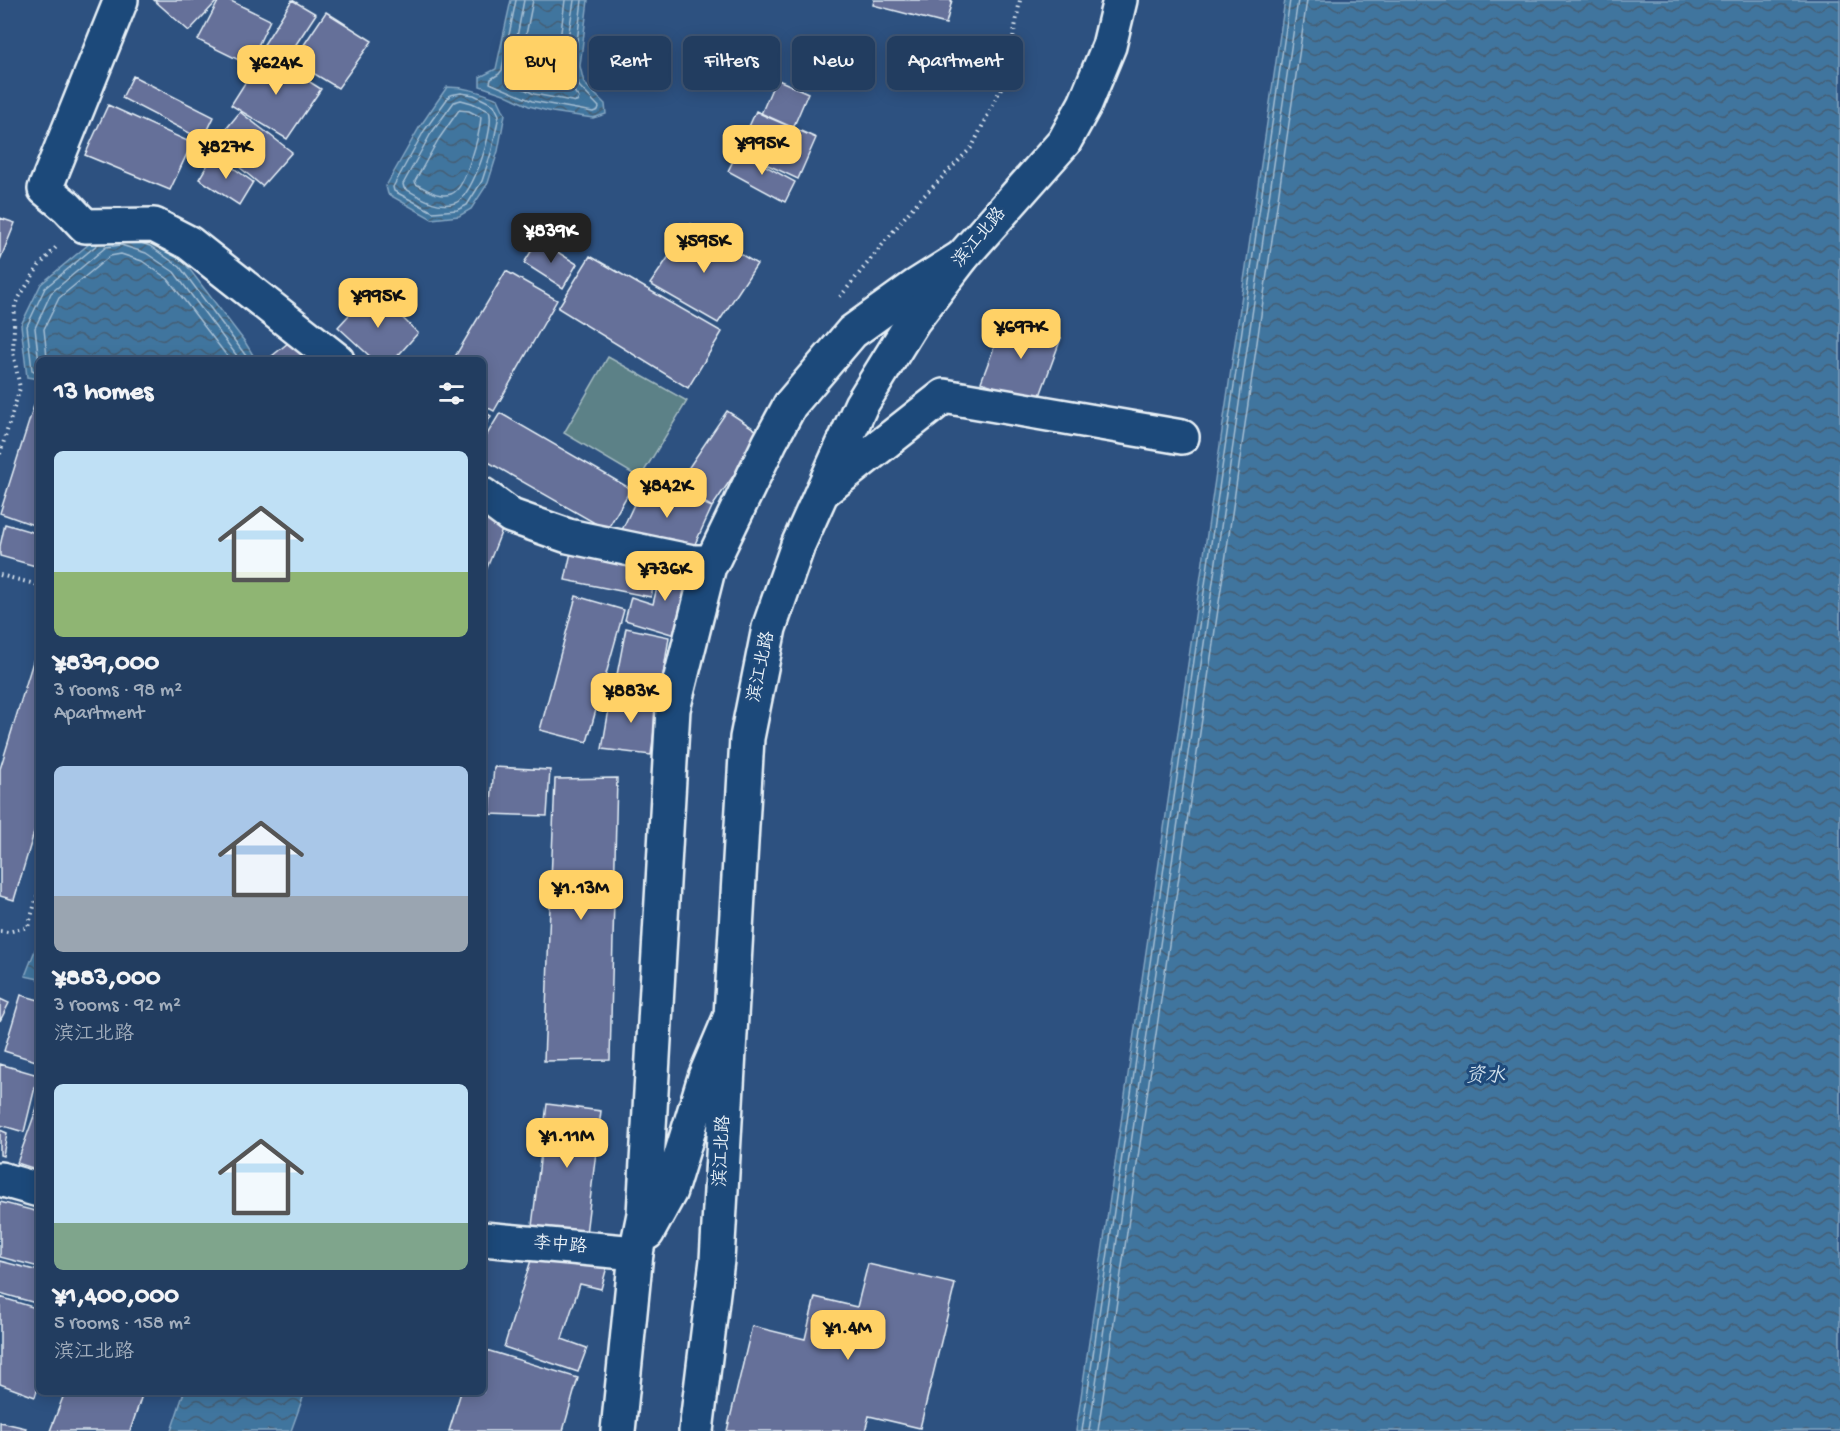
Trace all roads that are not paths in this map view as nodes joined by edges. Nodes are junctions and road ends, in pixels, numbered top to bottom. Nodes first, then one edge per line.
1 (121, 0) edge
2 (1120, 0) edge
3 (963, 256) junction
4 (333, 357) edge
5 (1182, 437) dead end
6 (822, 492) junction
7 (486, 497) edge
8 (710, 562) junction
9 (731, 1015) junction
10 (0, 1179) edge
11 (36, 1189) edge
12 (486, 1239) edge
13 (636, 1253) junction
14 (618, 1431) edge
15 (696, 1431) edge

1 - 4 street
2 - 3 street, 滨江北路
3 - 6 street, 滨江北路
3 - 8 street
5 - 6 street
6 - 9 street, 滨江北路
7 - 8 street
8 - 13 street
9 - 13 street
9 - 15 street, 滨江北路
10 - 11 street
12 - 13 street, 李中路
13 - 14 street

